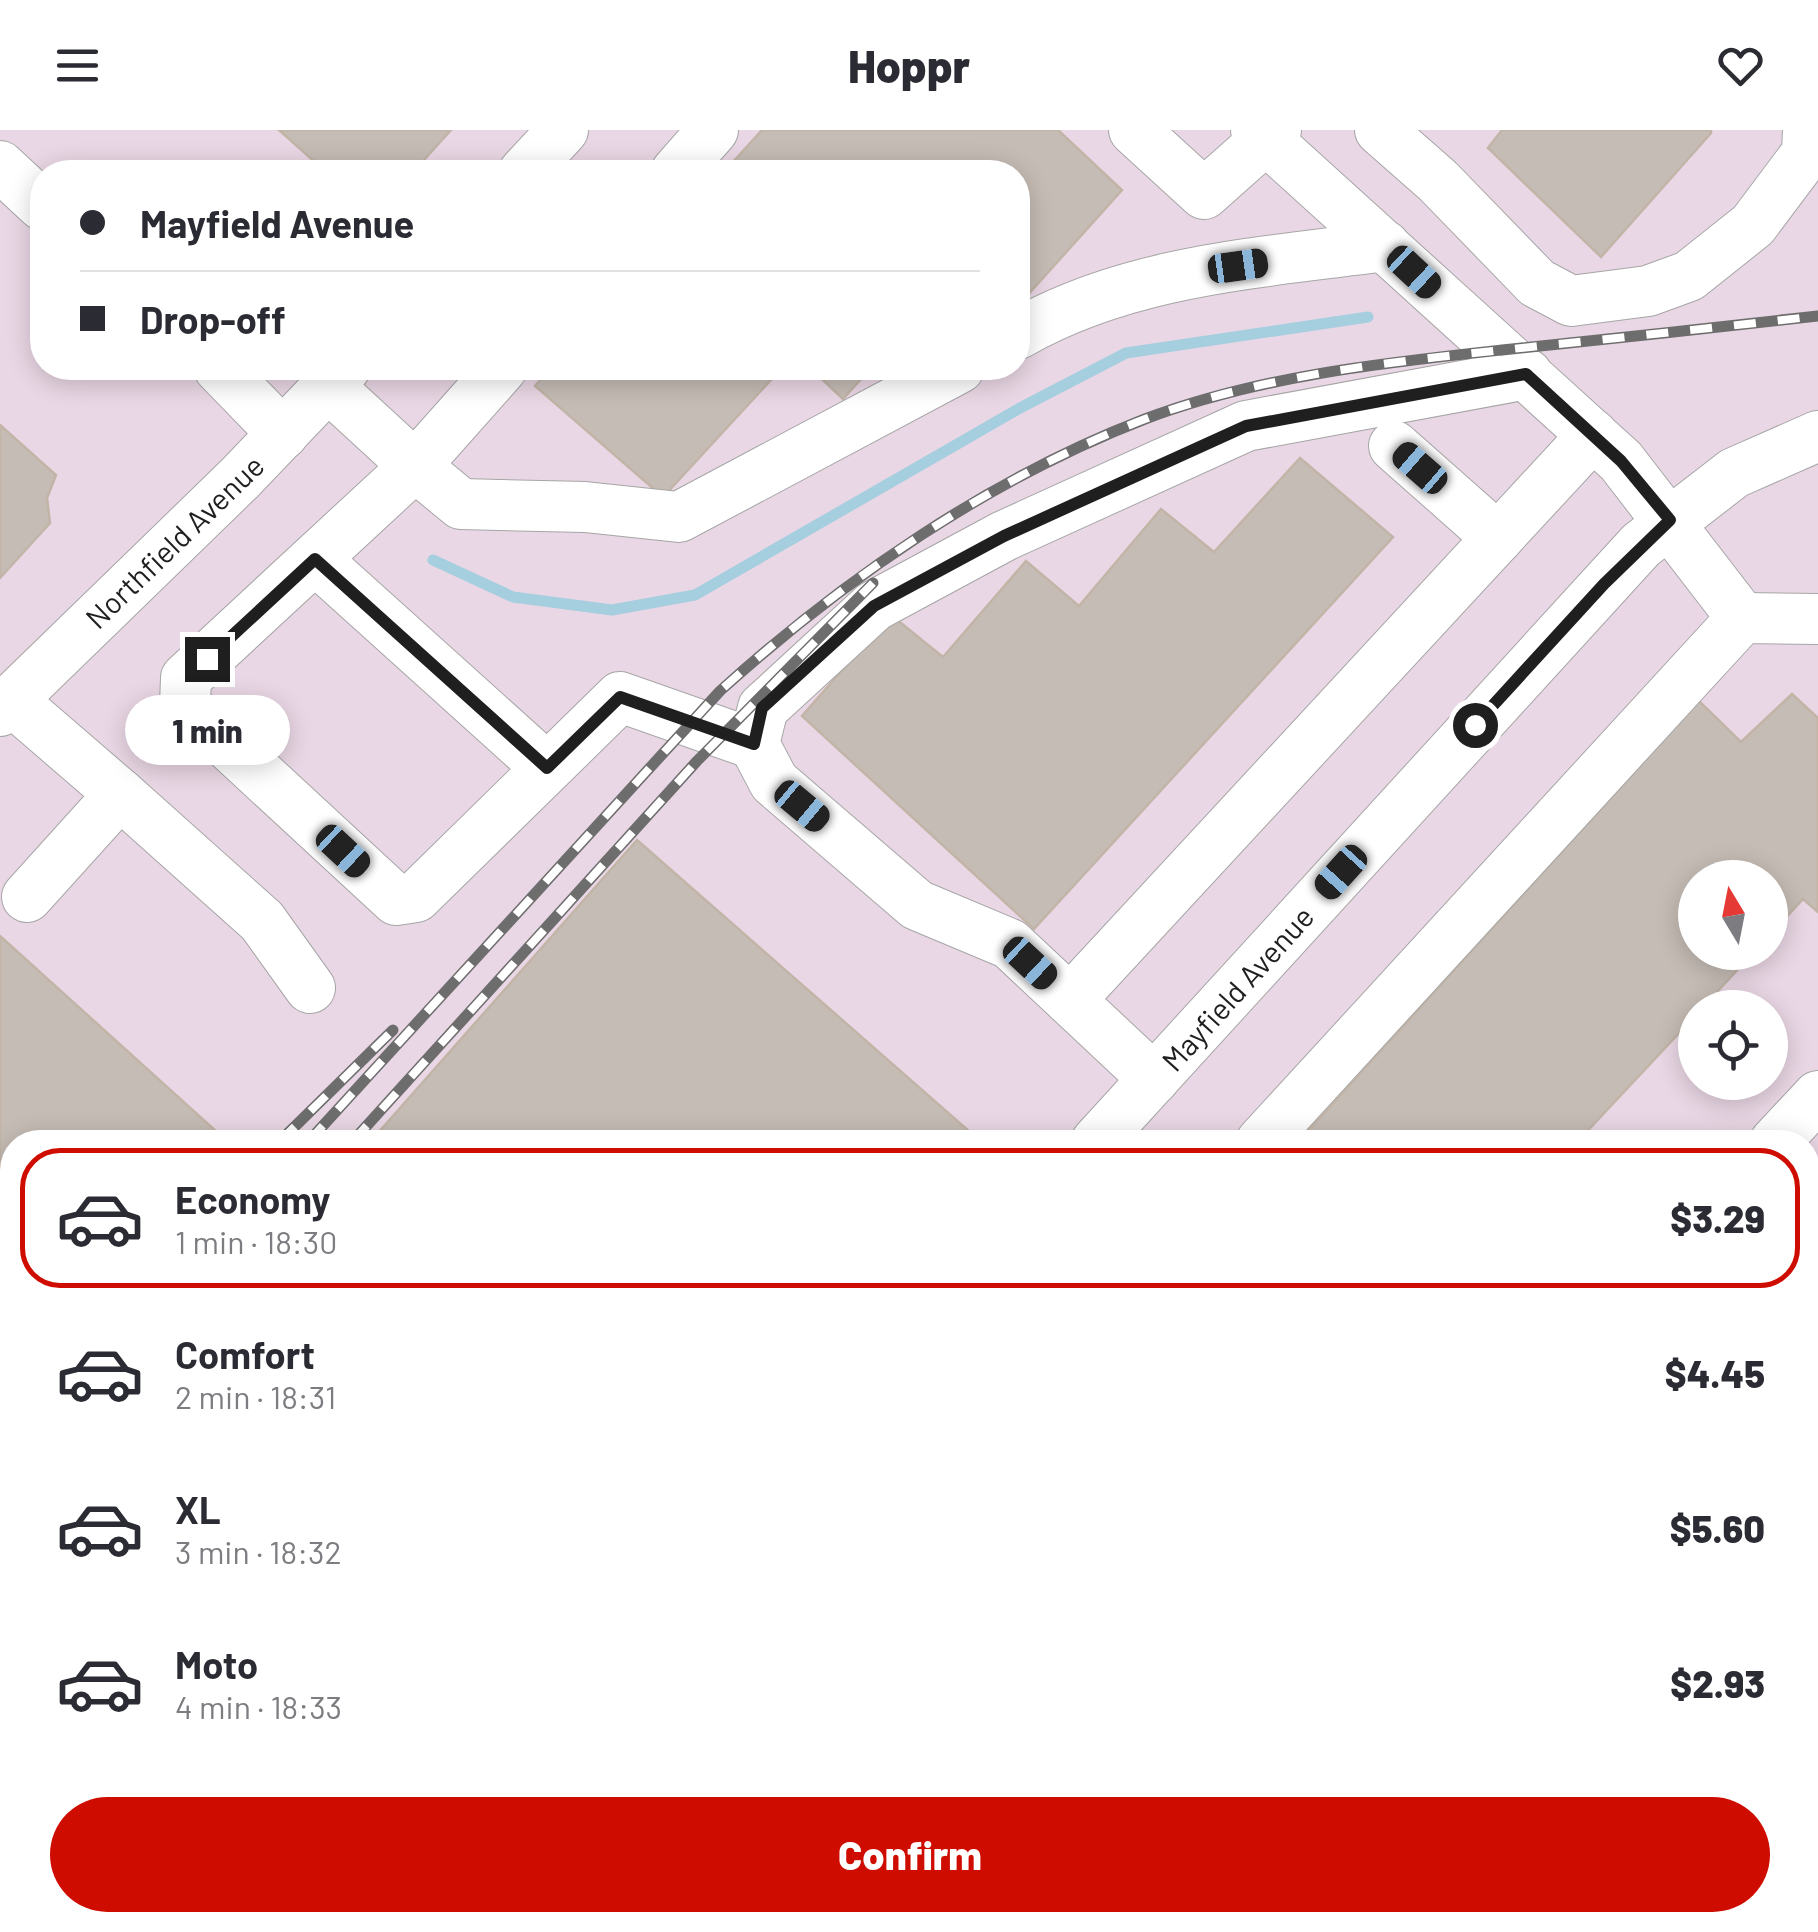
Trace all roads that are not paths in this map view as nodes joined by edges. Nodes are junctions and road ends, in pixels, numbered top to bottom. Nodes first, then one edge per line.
1 (563, 130) edge
2 (714, 130) edge
3 (1134, 130) edge
4 (1380, 130) edge
5 (1808, 130) edge
6 (1266, 133) edge
7 (535, 160) edge
8 (687, 160) edge
9 (0, 166) edge
10 (30, 194) edge
11 (1386, 246) junction
12 (1030, 327) edge
13 (1526, 374) junction
14 (231, 380) edge
15 (334, 380) edge
16 (340, 380) edge
17 (491, 380) edge
18 (935, 380) edge
19 (283, 434) junction
20 (1593, 435) junction
21 (1818, 436) edge
22 (1394, 446) dead end
23 (415, 466) junction
24 (1670, 520) junction
25 (1498, 538) junction
26 (315, 559) junction
27 (1742, 618) junction
28 (1818, 619) edge
29 (6, 705) edge
30 (754, 744) junction
31 (547, 768) junction
32 (120, 794) junction
33 (27, 897) dead end
34 (310, 988) dead end
35 (1070, 1000) junction
36 (1154, 1079) junction
37 (1818, 1096) edge
38 (1107, 1130) edge
39 (1272, 1130) edge
40 (1786, 1130) edge

1 - 7 lane
2 - 8 lane
3 - 6 lane
4 - 5 lane
6 - 11 lane
9 - 10 lane
11 - 12 lane
11 - 13 lane
13 - 20 lane
13 - 30 lane
14 - 19 lane
15 - 19 lane, Northfield Avenue
16 - 23 lane
17 - 23 lane
18 - 23 lane
19 - 29 lane, Northfield Avenue
20 - 24 lane
20 - 25 lane
21 - 24 lane, Mayfield Avenue
22 - 25 lane
23 - 26 lane
24 - 27 lane
24 - 36 lane, Mayfield Avenue
25 - 35 lane
26 - 31 lane
26 - 31 lane
27 - 28 lane
27 - 39 lane
29 - 32 lane
30 - 31 lane
30 - 35 lane
32 - 33 lane
32 - 34 lane
35 - 36 lane
36 - 38 lane, Mayfield Avenue
37 - 40 lane

